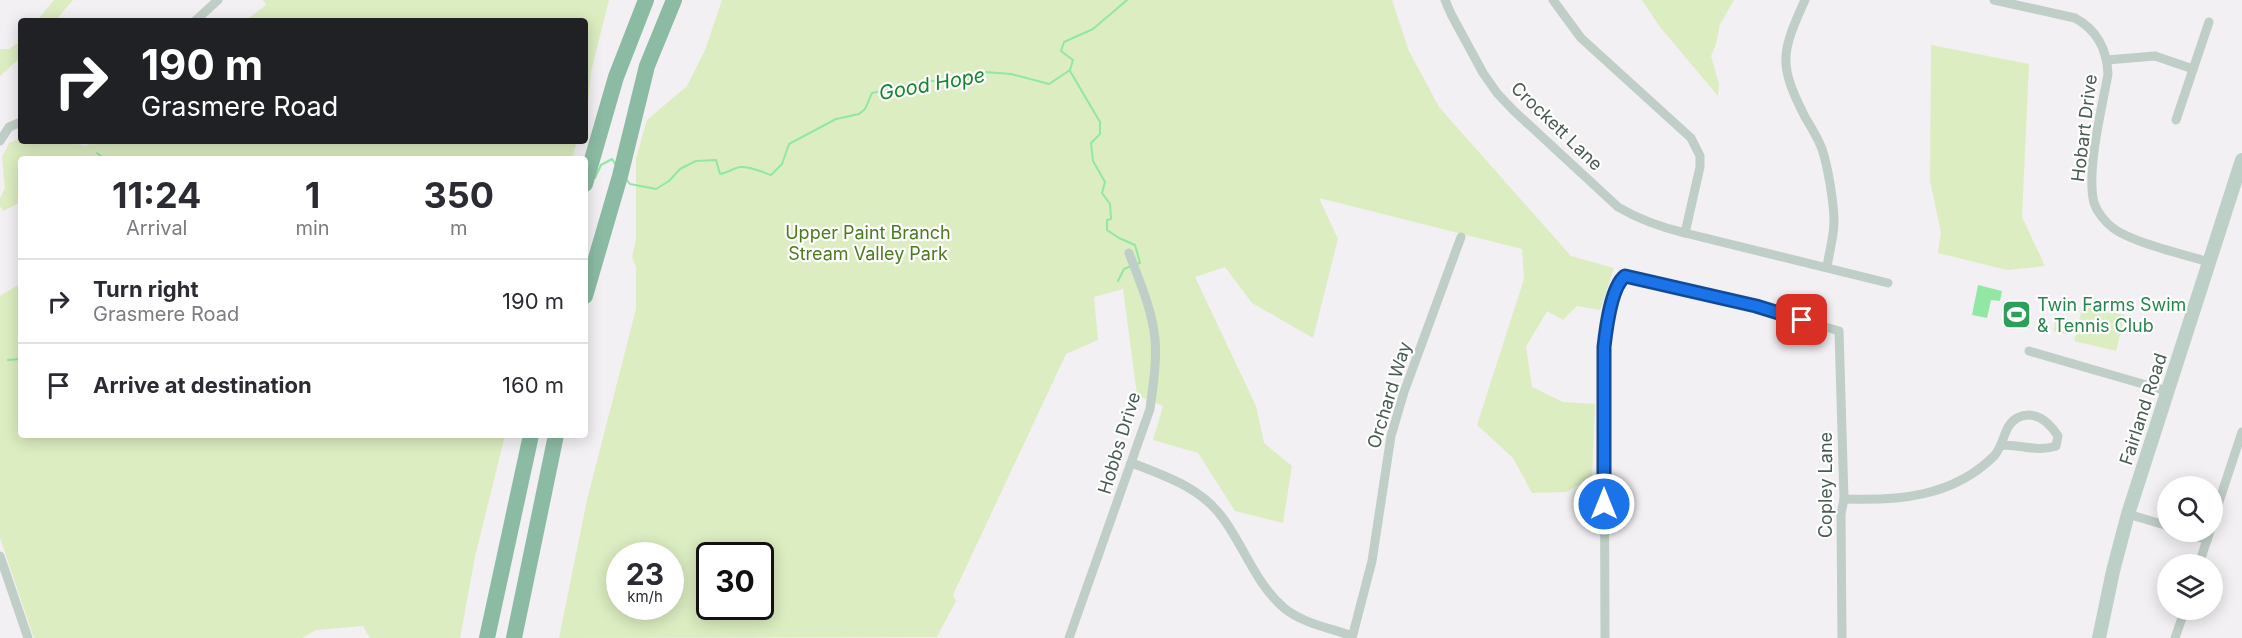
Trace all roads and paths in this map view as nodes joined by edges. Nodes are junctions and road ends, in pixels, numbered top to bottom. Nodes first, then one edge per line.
1 (218, 0) edge
2 (646, 0) edge
3 (674, 0) edge
4 (1445, 0) edge
5 (1553, 0) edge
6 (1805, 0) edge
7 (1995, 0) edge
8 (198, 18) edge
9 (2209, 22) dead end
10 (2107, 60) junction
11 (2193, 69) junction
12 (2176, 120) dead end
13 (18, 123) edge
14 (0, 141) edge
15 (2242, 160) edge
16 (588, 174) edge
17 (1685, 233) junction
18 (1461, 237) dead end
19 (1129, 253) dead end
20 (2209, 262) junction
21 (1827, 267) junction
22 (1888, 284) dead end
23 (588, 286) edge
24 (2029, 351) dead end
25 (2167, 391) junction
26 (2242, 432) edge
27 (530, 438) edge
28 (555, 438) edge
29 (2003, 445) junction
30 (1132, 463) junction
31 (2223, 490) edge
32 (1844, 499) junction
33 (2128, 514) junction
34 (2157, 523) edge
35 (0, 556) edge
36 (2181, 620) edge
37 (487, 634) edge
38 (1352, 637) edge
39 (28, 638) edge
40 (514, 638) edge
41 (1069, 638) edge
42 (1605, 638) edge
43 (1842, 638) edge
44 (2099, 638) edge
45 (2175, 638) edge

1 - 8 street
2 - 16 highway
3 - 23 highway
4 - 17 street, Crockett Lane
5 - 17 street
6 - 21 street
7 - 10 street, Hobart Drive
9 - 11 street
10 - 11 street
10 - 20 street, Hobart Drive
11 - 12 street
13 - 14 street
15 - 20 main road, Fairland Road
17 - 21 street, Crockett Lane
18 - 38 street, Orchard Way
19 - 30 street, Hobbs Drive
20 - 25 main road, Fairland Road
21 - 22 street, Crockett Lane
24 - 25 street
25 - 33 main road, Fairland Road
26 - 31 street
27 - 37 highway
28 - 40 highway
29 - 29 street
29 - 32 street
30 - 38 street
30 - 41 street, Hobbs Drive
32 - 42 street, Copley Lane
32 - 43 street, Copley Lane
33 - 34 street
33 - 44 main road, Fairland Road
35 - 39 street
36 - 45 street

